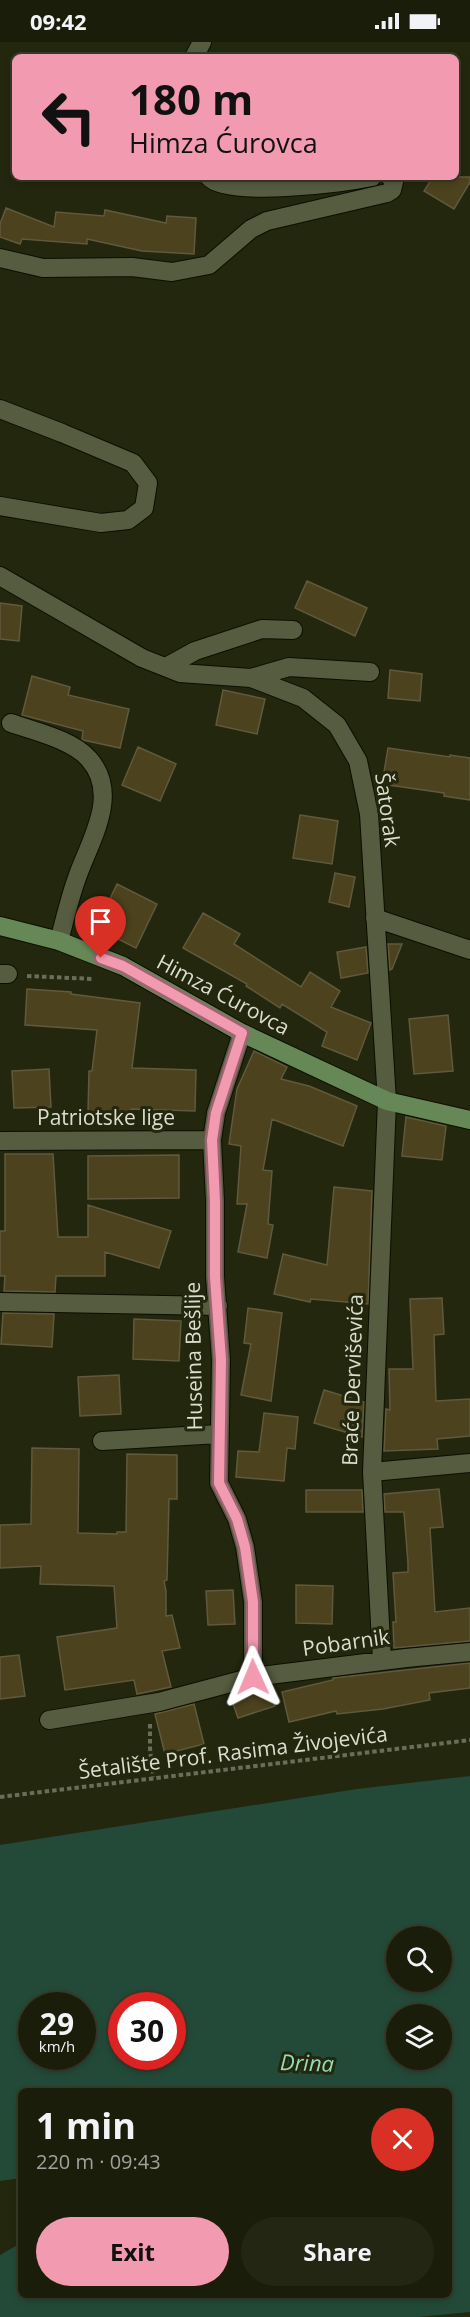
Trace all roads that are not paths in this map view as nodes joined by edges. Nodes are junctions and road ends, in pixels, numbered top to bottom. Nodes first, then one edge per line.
1 (212, 180) edge
2 (357, 180) edge
3 (392, 180) edge
4 (0, 258) edge
5 (0, 409) edge
6 (0, 507) edge
7 (0, 576) edge
8 (293, 630) dead end
9 (166, 667) junction
10 (370, 672) dead end
11 (251, 678) junction
12 (11, 723) dead end
13 (375, 918) junction
14 (0, 926) edge
15 (59, 941) junction
16 (470, 950) edge
17 (242, 1033) junction
18 (387, 1101) junction
19 (470, 1120) edge
20 (212, 1140) junction
21 (0, 1141) edge
22 (0, 1302) edge
23 (218, 1306) junction
24 (219, 1434) junction
25 (102, 1441) dead end
26 (470, 1463) edge
27 (372, 1472) junction
28 (470, 1652) edge
29 (382, 1661) junction
30 (253, 1677) junction
31 (49, 1720) dead end

1 - 2 street
3 - 4 street
5 - 6 street
7 - 9 street, Šatorak
8 - 9 street
9 - 11 street, Šatorak
10 - 11 street
11 - 13 street, Šatorak
12 - 15 street
13 - 16 street
13 - 18 street, Šatorak
14 - 15 main road, Himza Ćurovca
15 - 17 main road, Himza Ćurovca
17 - 18 main road, Himza Ćurovca
17 - 20 street, Huseina Bešlije
18 - 19 main road, Himza Ćurovca
18 - 27 street, Braće Derviševića
20 - 21 street, Patriotske lige
20 - 23 street, Huseina Bešlije
22 - 23 street
23 - 24 street, Huseina Bešlije
24 - 25 street
24 - 30 street, Huseina Bešlije
26 - 27 street
27 - 29 street, Braće Derviševića
28 - 29 street, Pobarnik
29 - 30 street, Pobarnik
30 - 31 street, Pobarnik

